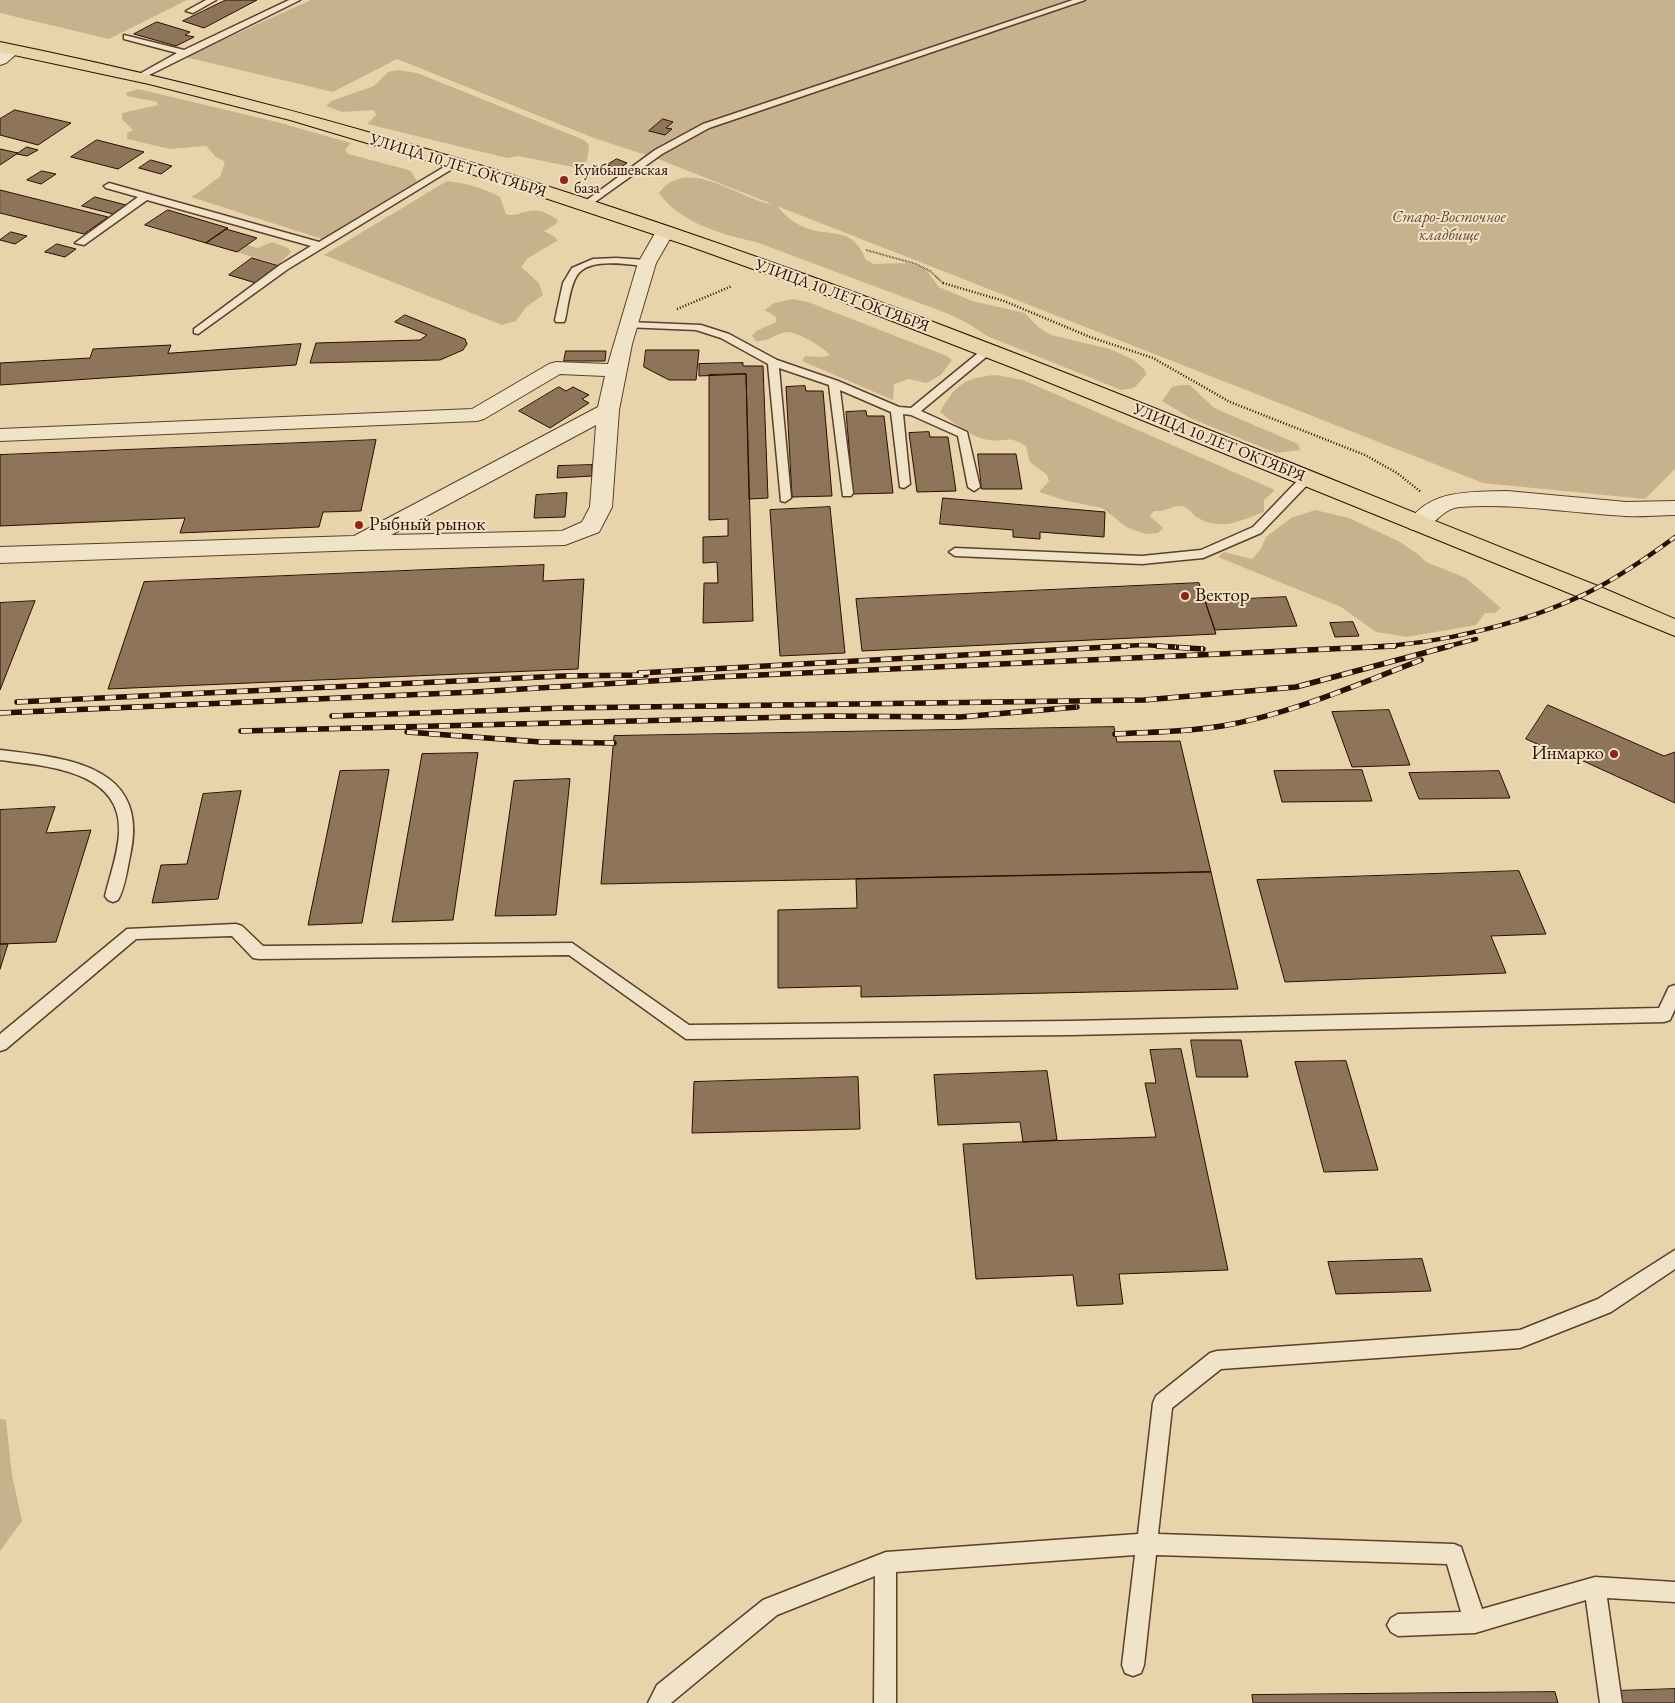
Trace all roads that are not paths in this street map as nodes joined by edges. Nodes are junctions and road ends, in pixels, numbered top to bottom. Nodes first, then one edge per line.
1 (212, 0) edge
2 (296, 0) edge
3 (1081, 0) edge
4 (190, 11) dead end
5 (127, 38) dead end
6 (4, 52) edge
7 (185, 53) junction
8 (138, 77) junction
9 (454, 164) junction
10 (109, 186) dead end
11 (146, 196) junction
12 (585, 206) junction
13 (665, 232) junction
14 (80, 243) dead end
15 (319, 246) junction
16 (647, 263) junction
17 (560, 320) dead end
18 (635, 325) junction
19 (198, 331) dead end
20 (987, 351) junction
21 (773, 362) junction
22 (616, 370) junction
23 (834, 383) junction
24 (608, 410) junction
25 (897, 410) junction
26 (913, 412) junction
27 (0, 435) edge
28 (1307, 478) junction
29 (904, 484) dead end
30 (974, 487) dead end
31 (847, 492) dead end
32 (784, 498) dead end
33 (1675, 508) edge
34 (1418, 524) junction
35 (358, 544) junction
36 (955, 552) dead end
37 (0, 555) edge
38 (1669, 625) edge
39 (0, 755) edge
40 (113, 896) dead end
41 (1675, 992) edge
42 (0, 1044) edge
43 (1675, 1259) edge
44 (1149, 1544) junction
45 (886, 1562) junction
46 (1595, 1587) junction
47 (1675, 1592) edge
48 (1475, 1622) junction
49 (1398, 1625) dead end
50 (1133, 1664) dead end
51 (659, 1703) edge
52 (885, 1703) edge
53 (1611, 1703) edge

1 - 4 lane
2 - 7 lane
3 - 12 lane
5 - 7 lane
6 - 8 main road, УЛИЦА 10 ЛЕТ ОКТЯБРЯ
7 - 8 lane
8 - 9 main road, УЛИЦА 10 ЛЕТ ОКТЯБРЯ
9 - 12 main road, УЛИЦА 10 ЛЕТ ОКТЯБРЯ
9 - 15 lane
10 - 11 lane
11 - 14 lane
11 - 15 lane
12 - 13 main road, УЛИЦА 10 ЛЕТ ОКТЯБРЯ
13 - 16 street
13 - 20 main road, УЛИЦА 10 ЛЕТ ОКТЯБРЯ
15 - 19 lane
16 - 17 lane
16 - 18 street
18 - 21 lane
18 - 22 street
20 - 26 lane
20 - 28 main road, УЛИЦА 10 ЛЕТ ОКТЯБРЯ
21 - 23 lane
21 - 32 lane
22 - 24 street
22 - 27 street
23 - 25 lane
23 - 31 lane
24 - 35 street
24 - 35 street
25 - 26 lane
25 - 29 lane
26 - 30 lane
28 - 34 main road, УЛИЦА 10 ЛЕТ ОКТЯБРЯ
28 - 36 lane
33 - 34 street
34 - 38 main road, УЛИЦА 10 ЛЕТ ОКТЯБРЯ
35 - 37 street
39 - 40 lane
41 - 42 lane
43 - 44 lane
44 - 45 lane
44 - 48 lane
44 - 50 lane
45 - 51 lane
45 - 52 lane
46 - 47 lane
46 - 48 lane
46 - 53 lane
48 - 49 lane

